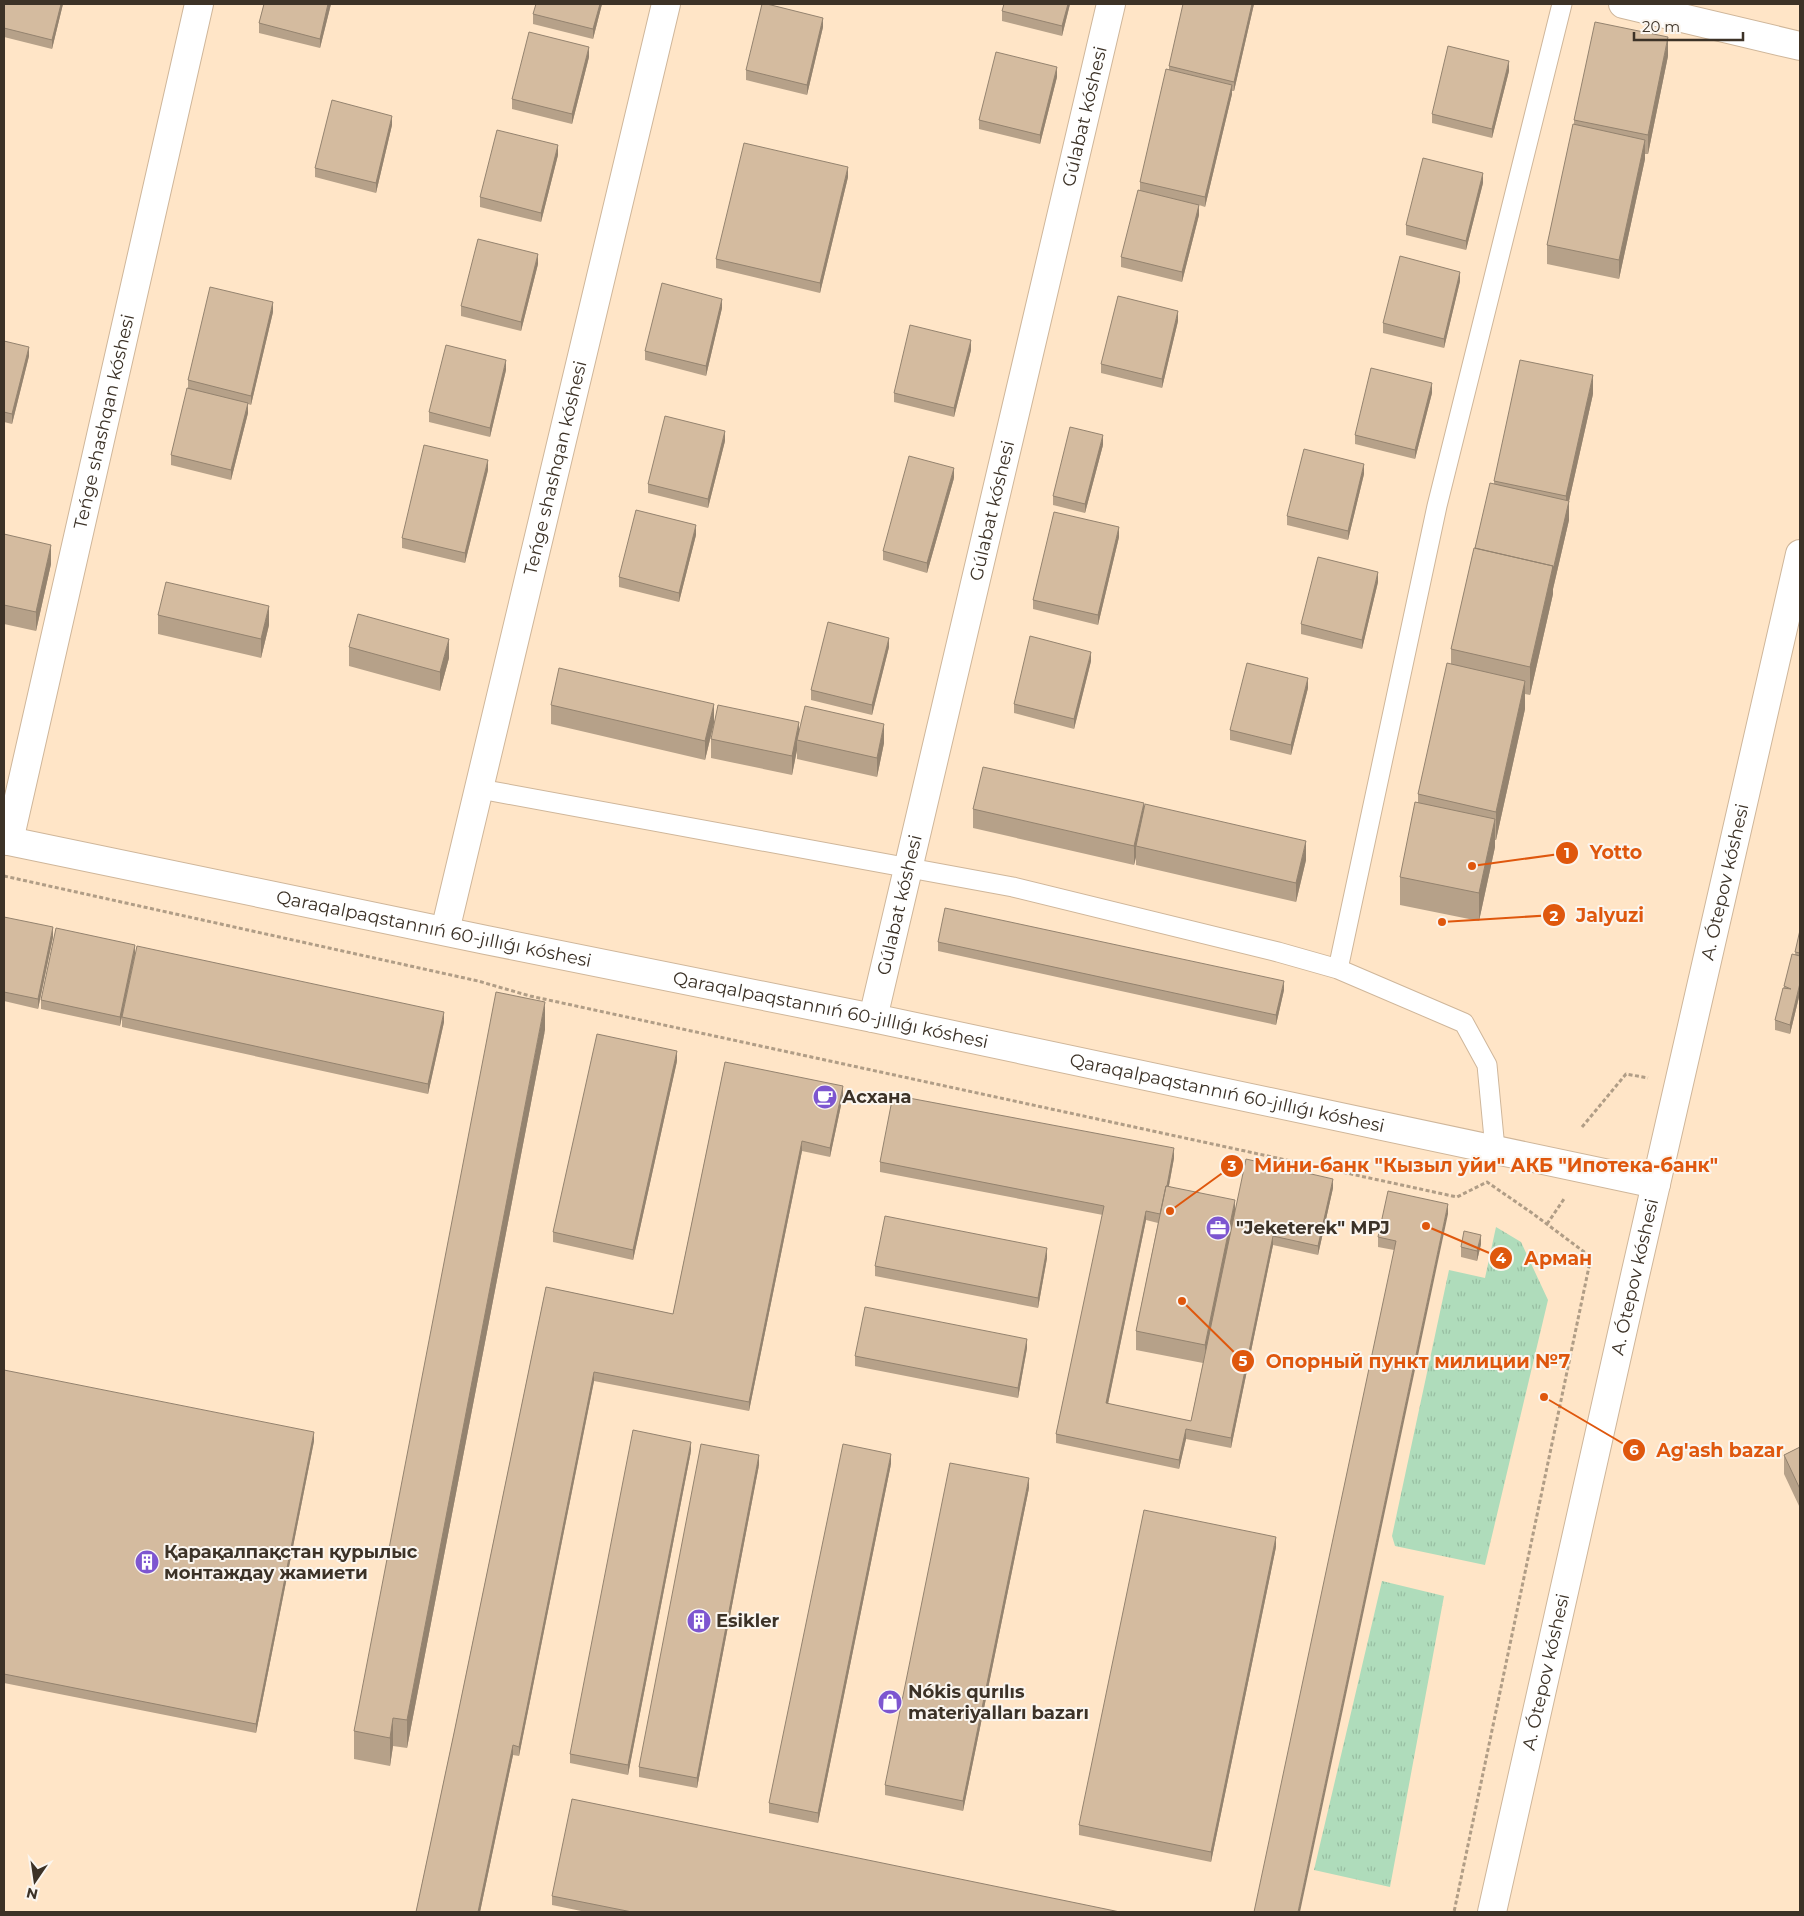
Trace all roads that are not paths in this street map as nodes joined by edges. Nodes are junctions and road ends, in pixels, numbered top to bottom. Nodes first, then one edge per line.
1 (199, 4) edge
2 (666, 4) edge
3 (1111, 4) edge
4 (1562, 4) edge
5 (1623, 4) edge
6 (1800, 46) edge
7 (1800, 554) edge
8 (480, 789) junction
9 (6, 840) edge
10 (908, 868) junction
11 (445, 931) junction
12 (1338, 970) junction
13 (873, 1018) junction
14 (1495, 1149) junction
15 (1656, 1184) junction
16 (1492, 1912) edge

1 - 9 street, Teńge shashqan kóshesi
2 - 8 street, Teńge shashqan kóshesi
3 - 10 street, Gúlabat kóshesi
4 - 12 lane
5 - 6 street
7 - 15 street, A. Ótepov kóshesi
8 - 10 lane
8 - 11 street, Teńge shashqan kóshesi
9 - 11 street, Qaraqalpaqstannıń 60-jıllıǵı kóshesi
10 - 12 lane
10 - 13 street, Gúlabat kóshesi
11 - 13 street, Qaraqalpaqstannıń 60-jıllıǵı kóshesi
12 - 14 lane
13 - 14 street, Qaraqalpaqstannıń 60-jıllıǵı kóshesi
14 - 15 street, Qaraqalpaqstannıń 60-jıllıǵı kóshesi
15 - 16 street, A. Ótepov kóshesi

